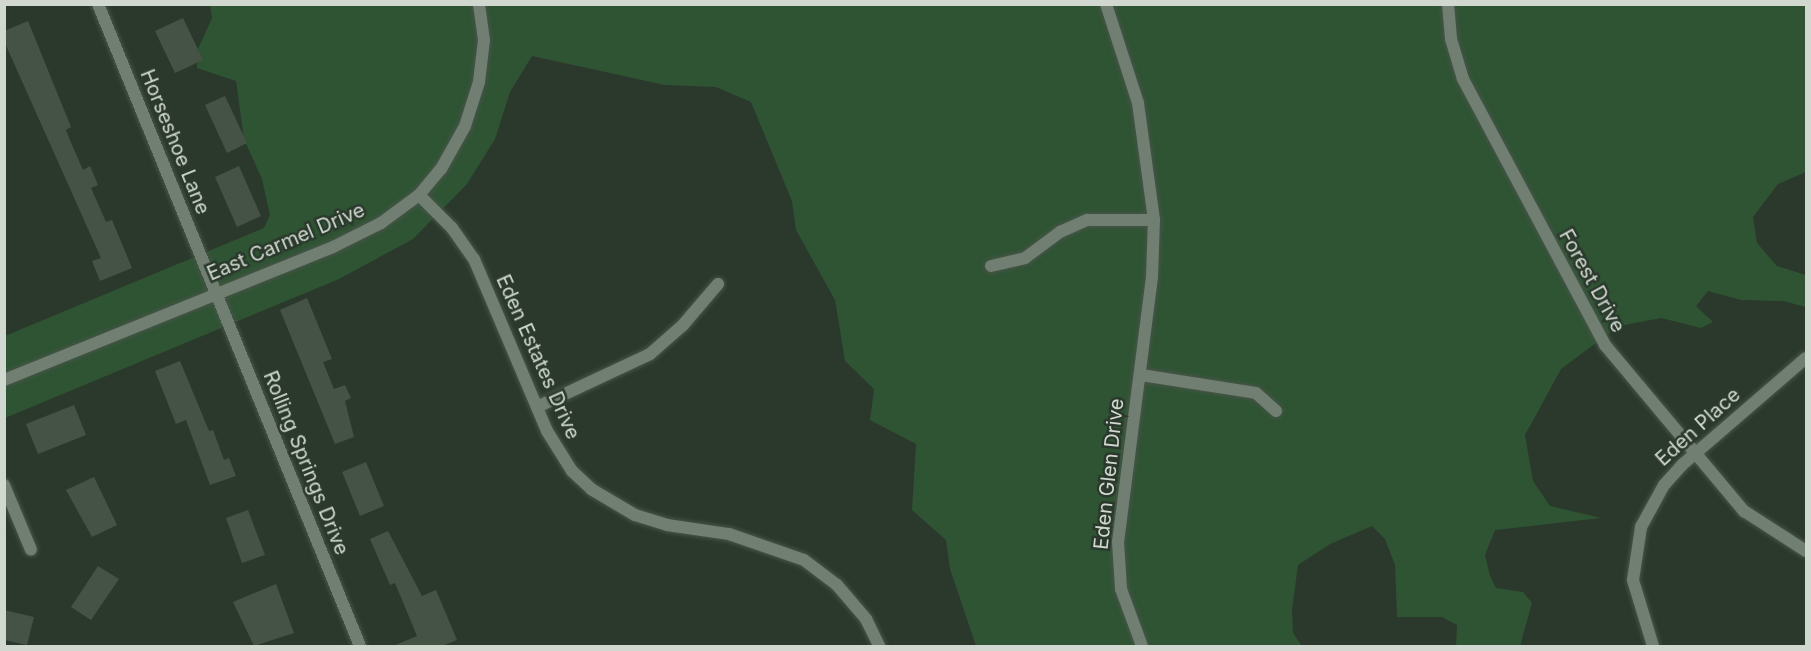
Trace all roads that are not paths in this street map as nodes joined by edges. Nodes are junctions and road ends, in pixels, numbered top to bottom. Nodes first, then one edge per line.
1 (98, 4) edge
2 (479, 4) edge
3 (1106, 4) edge
4 (1448, 4) edge
5 (419, 195) junction
6 (1154, 220) junction
7 (992, 267) dead end
8 (718, 284) dead end
9 (216, 294) junction
10 (1806, 358) edge
11 (1141, 375) junction
12 (4, 380) edge
13 (537, 407) junction
14 (1276, 411) dead end
15 (1694, 453) junction
16 (4, 485) edge
17 (32, 550) dead end
18 (1806, 551) edge
19 (360, 646) edge
20 (879, 646) edge
21 (1142, 646) edge
22 (1653, 646) edge

1 - 9 street, Horseshoe Lane
2 - 5 street, East Carmel Drive
3 - 6 street, Eden Glen Drive
4 - 15 street, Forest Drive
5 - 9 street, East Carmel Drive
5 - 13 street, Eden Estates Drive
6 - 7 street
6 - 11 street, Eden Glen Drive
8 - 13 street
9 - 12 street, East Carmel Drive
9 - 19 street, Rolling Springs Drive
10 - 15 street, Eden Place
11 - 14 street, Eden Glen Drive
11 - 21 street, Eden Glen Drive
13 - 20 street, Eden Estates Drive
15 - 18 street, Forest Drive
15 - 22 street, Eden Place
16 - 17 street

